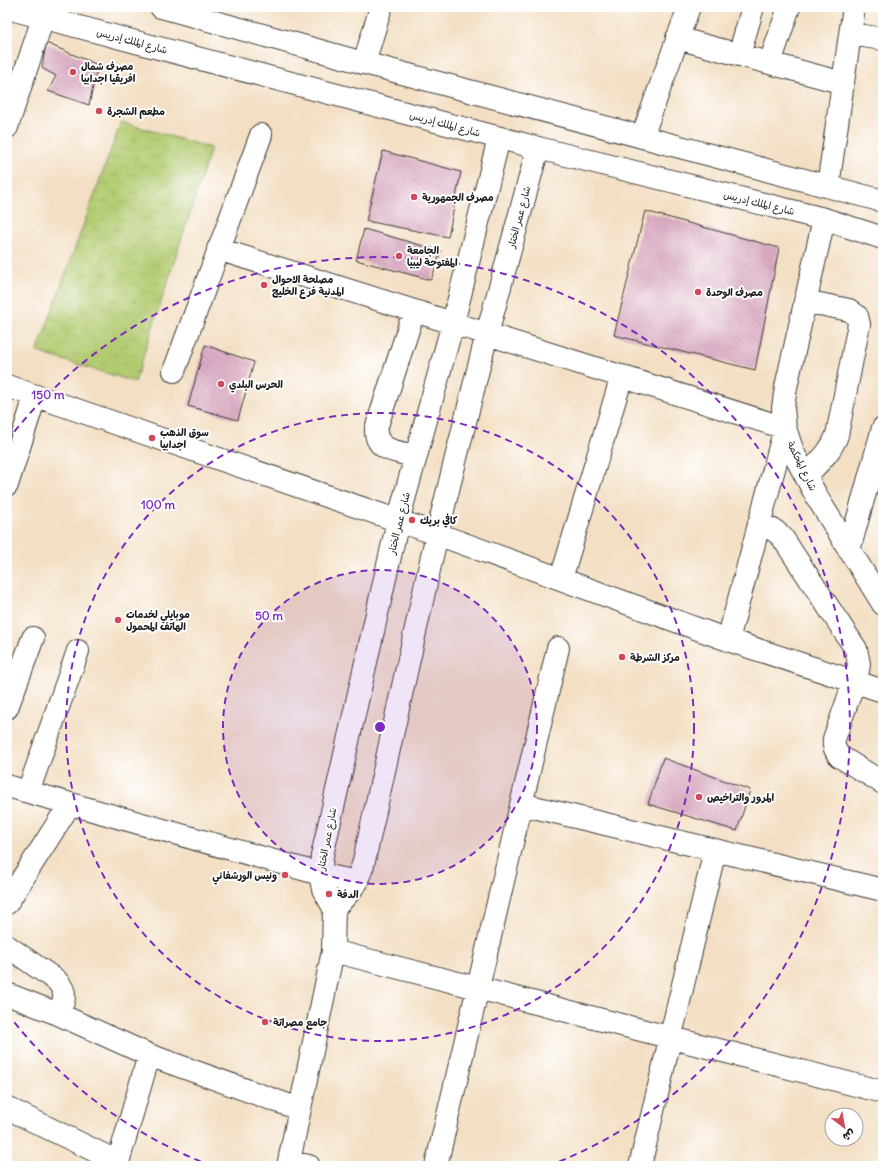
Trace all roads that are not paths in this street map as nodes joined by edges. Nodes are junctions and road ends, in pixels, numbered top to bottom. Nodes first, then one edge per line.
1 (161, 7) edge
2 (381, 7) edge
3 (689, 7) edge
4 (753, 7) edge
5 (789, 7) edge
6 (854, 7) edge
7 (7, 8) edge
8 (43, 18) junction
9 (850, 34) junction
10 (677, 38) junction
11 (883, 39) edge
12 (739, 55) junction
13 (364, 63) junction
14 (770, 63) junction
15 (843, 83) junction
16 (7, 127) edge
17 (261, 134) dead end
18 (642, 137) junction
19 (499, 138) junction
20 (538, 148) junction
21 (828, 186) junction
22 (883, 201) edge
23 (824, 219) junction
24 (883, 238) edge
25 (218, 249) junction
26 (805, 300) junction
27 (414, 311) junction
28 (454, 323) junction
29 (487, 334) junction
30 (174, 371) dead end
31 (622, 376) junction
32 (7, 386) edge
33 (35, 397) junction
34 (784, 428) junction
35 (883, 428) edge
36 (416, 456) junction
37 (806, 476) junction
38 (7, 486) edge
39 (398, 521) junction
40 (759, 523) junction
41 (437, 534) junction
42 (849, 550) junction
43 (560, 579) junction
44 (883, 604) edge
45 (33, 638) dead end
46 (728, 640) junction
47 (558, 648) dead end
48 (78, 651) dead end
49 (855, 682) junction
50 (883, 691) edge
51 (7, 708) edge
52 (883, 783) edge
53 (17, 789) edge
54 (70, 804) junction
55 (521, 804) junction
56 (715, 850) junction
57 (320, 874) junction
58 (357, 882) junction
59 (883, 890) edge
60 (7, 903) edge
61 (334, 908) junction
62 (7, 946) edge
63 (333, 951) junction
64 (477, 988) junction
65 (7, 994) edge
66 (58, 1014) junction
67 (670, 1038) junction
68 (149, 1055) junction
69 (883, 1092) edge
70 (7, 1108) edge
71 (299, 1109) junction
72 (117, 1164) edge
73 (295, 1165) edge
74 (436, 1166) edge
75 (640, 1166) edge

1 - 13 main road
2 - 13 main road
3 - 10 main road
4 - 12 main road
5 - 14 main road
6 - 9 main road
7 - 8 main road, شارع الملك إدريس
8 - 16 main road
8 - 19 main road, شارع الملك إدريس
9 - 11 main road
9 - 15 main road
10 - 12 main road
10 - 18 main road
12 - 14 main road
13 - 18 main road
14 - 15 main road
15 - 21 main road
17 - 25 main road
18 - 21 main road
19 - 20 main road, شارع الملك إدريس
19 - 28 main road, شارع عمر الختار
20 - 23 main road, شارع الملك إدريس
20 - 29 main road, شارع عمر الختار
21 - 22 main road
23 - 24 main road, شارع الملك إدريس
23 - 26 main road, شارع المحكمة
25 - 27 main road
25 - 30 main road
26 - 34 main road, شارع المحكمة
26 - 37 main road
27 - 28 main road
27 - 36 main road
28 - 29 main road
28 - 36 main road, شارع عمر الختار
29 - 31 main road
29 - 41 main road, شارع عمر الختار
31 - 34 main road
31 - 43 main road
32 - 33 main road
33 - 38 main road
33 - 39 main road
34 - 37 main road, شارع المحكمة
34 - 40 main road
35 - 42 main road
36 - 39 main road, شارع عمر الختار
37 - 42 main road, شارع المحكمة
39 - 41 main road
39 - 57 main road, شارع عمر الختار
40 - 46 main road
40 - 49 main road
41 - 43 main road
41 - 58 main road, شارع عمر الختار
42 - 44 main road, شارع المحكمة
43 - 46 main road
45 - 51 main road
46 - 49 main road
47 - 55 main road
48 - 53 main road
49 - 50 main road
49 - 52 main road
53 - 54 main road
54 - 57 main road
54 - 60 main road
55 - 56 main road
55 - 64 main road
56 - 59 main road
56 - 67 main road
57 - 58 main road
57 - 61 main road, شارع عمر الختار
58 - 61 main road, شارع عمر الختار
61 - 63 main road
62 - 66 main road
63 - 64 main road
63 - 71 main road
64 - 67 main road
64 - 74 main road
65 - 66 main road
66 - 68 main road
67 - 69 main road
67 - 75 main road
68 - 71 main road
68 - 72 main road
70 - 72 main road
71 - 73 main road

